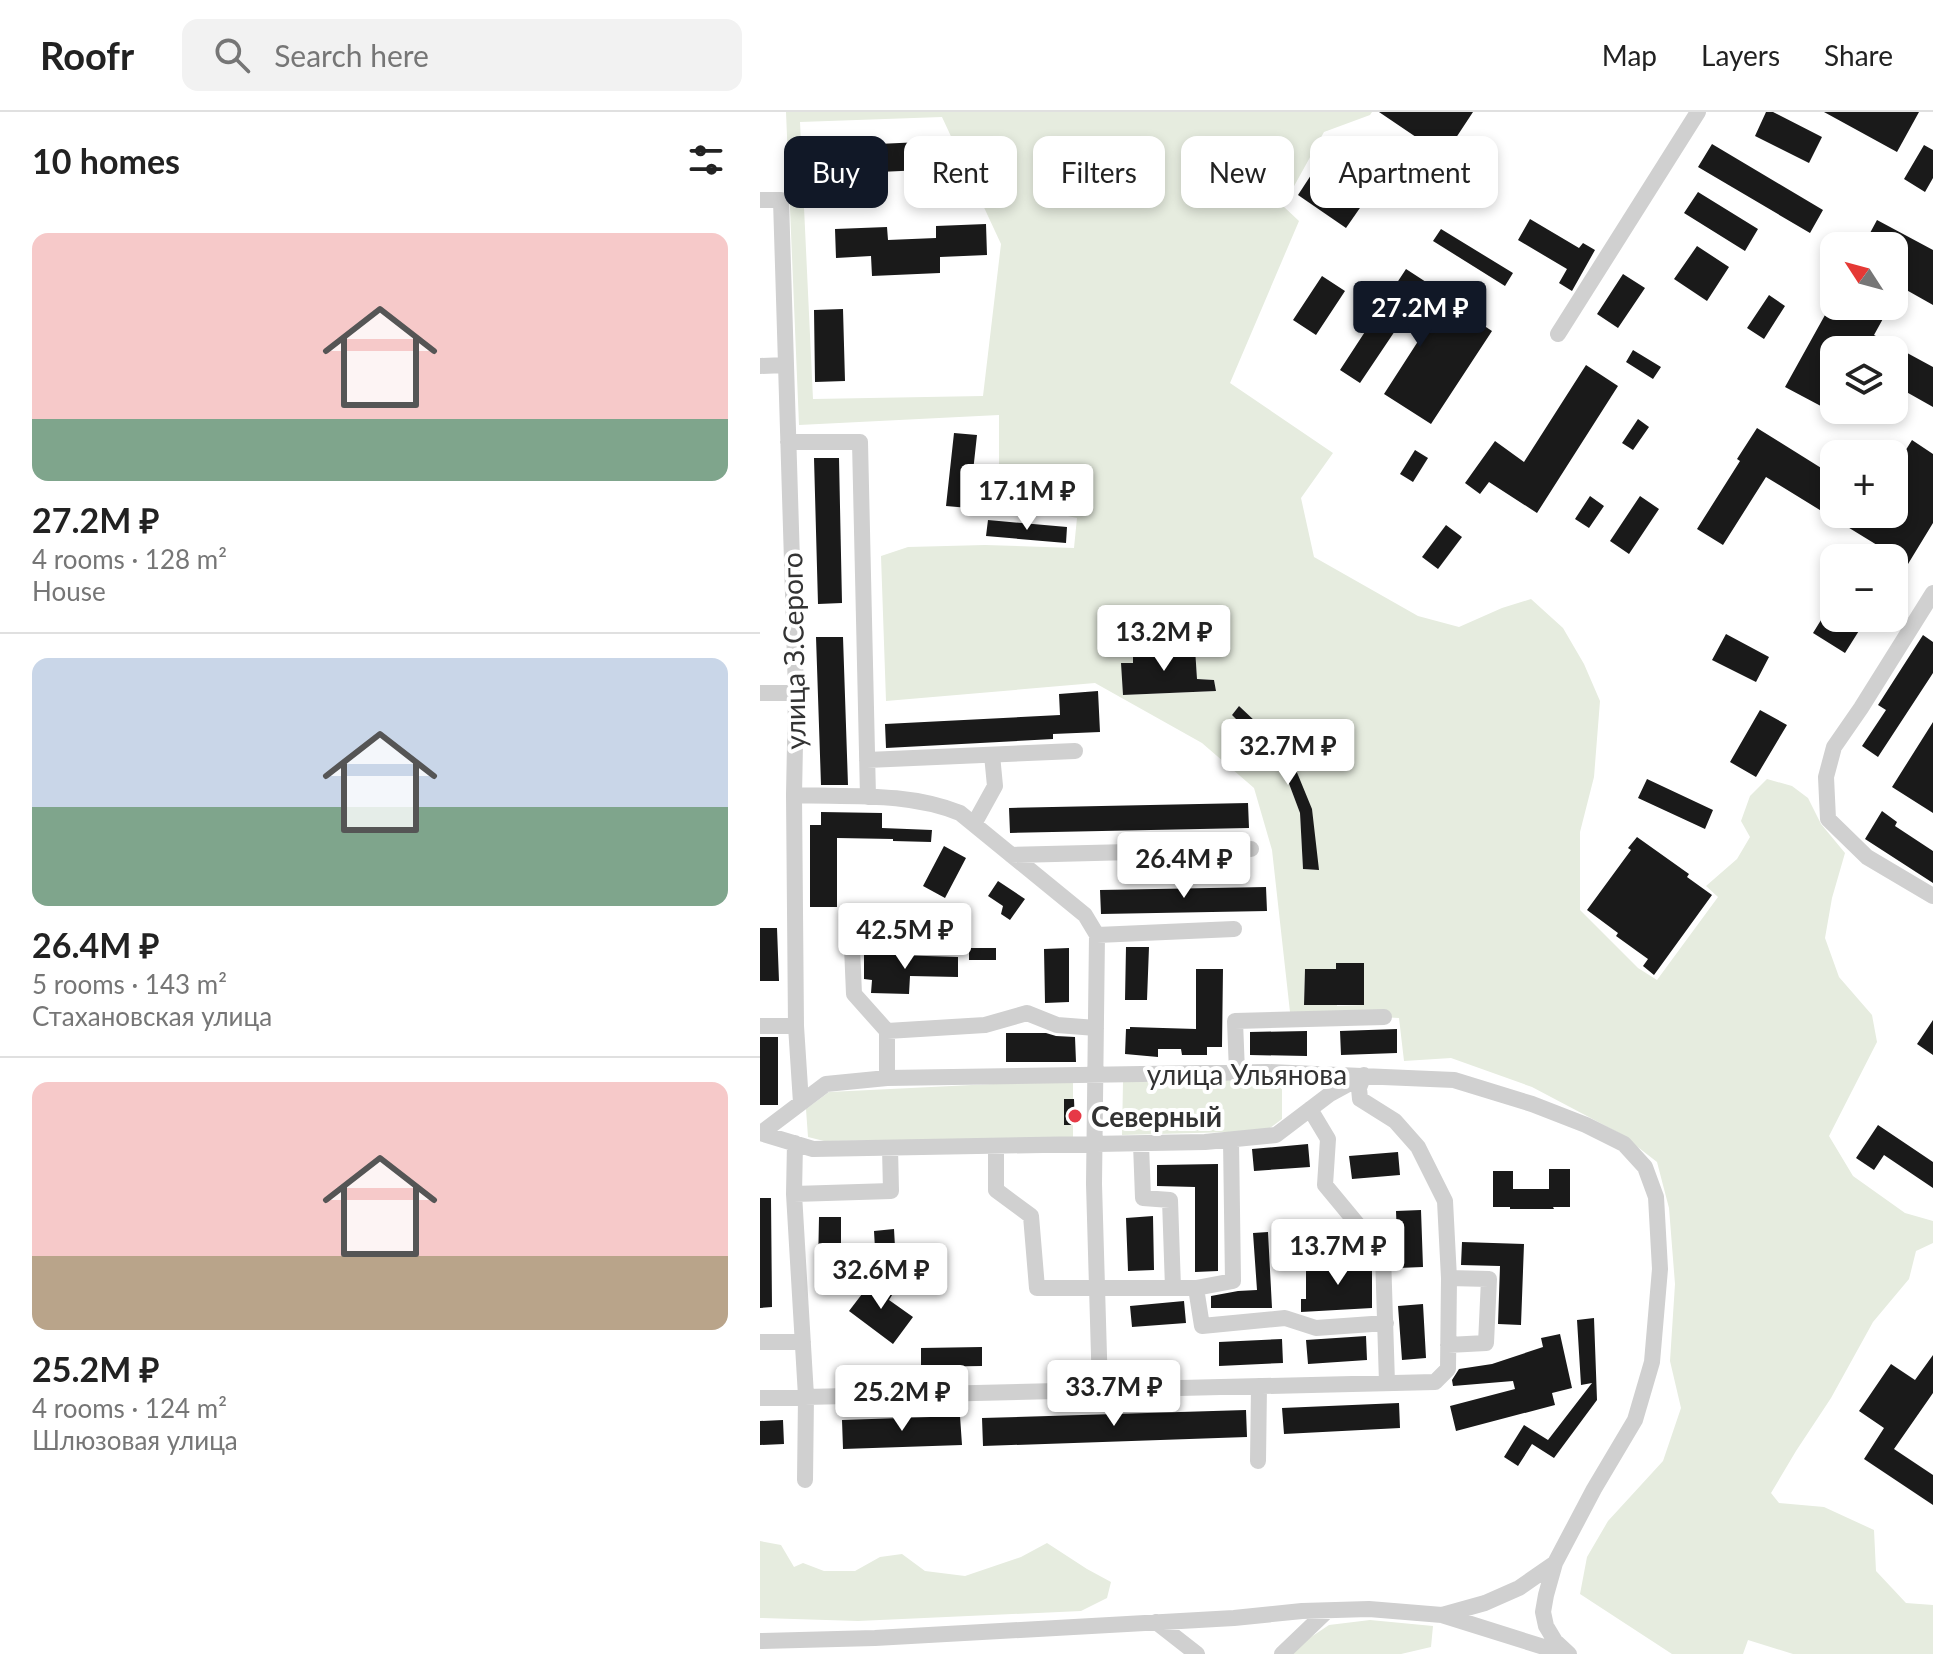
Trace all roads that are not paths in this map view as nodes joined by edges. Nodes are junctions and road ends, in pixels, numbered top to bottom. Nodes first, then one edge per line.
1 (1698, 112) edge
2 (760, 200) edge
3 (1558, 334) dead end
4 (786, 365) junction
5 (760, 366) edge
6 (788, 442) junction
7 (1933, 593) edge
8 (760, 693) edge
9 (796, 693) junction
10 (1075, 751) dead end
11 (992, 755) junction
12 (867, 760) junction
13 (794, 795) junction
14 (868, 797) junction
15 (974, 824) junction
16 (1251, 849) dead end
17 (1011, 855) junction
18 (1933, 896) edge
19 (1234, 929) dead end
20 (1097, 935) junction
21 (852, 947) dead end
22 (1384, 1017) dead end
23 (760, 1026) edge
24 (796, 1026) junction
25 (1096, 1028) junction
26 (887, 1031) junction
27 (1237, 1072) junction
28 (1096, 1074) junction
29 (1364, 1075) junction
30 (887, 1078) junction
31 (801, 1103) junction
32 (1310, 1109) junction
33 (760, 1133) edge
34 (1231, 1140) junction
35 (795, 1143) junction
36 (1095, 1144) junction
37 (1141, 1144) junction
38 (996, 1146) junction
39 (890, 1148) junction
40 (794, 1194) junction
41 (1449, 1278) junction
42 (1097, 1287) junction
43 (1173, 1288) junction
44 (1196, 1288) junction
45 (1386, 1323) junction
46 (760, 1342) edge
47 (803, 1342) junction
48 (1448, 1345) junction
49 (1387, 1383) junction
50 (1259, 1386) junction
51 (1100, 1390) junction
52 (806, 1396) junction
53 (760, 1398) edge
54 (1258, 1461) dead end
55 (805, 1480) dead end
56 (1555, 1563) junction
57 (1327, 1611) junction
58 (1442, 1615) junction
59 (1156, 1622) junction
60 (760, 1641) edge
61 (1197, 1654) edge
62 (1282, 1654) edge
63 (1568, 1654) edge

1 - 3 street
2 - 4 street, улица З.Серого
4 - 5 street
4 - 6 street, улица З.Серого
6 - 9 street, улица З.Серого
6 - 12 street
7 - 18 street
8 - 9 street
9 - 13 street, улица З.Серого
10 - 11 street
11 - 12 street
11 - 15 street
12 - 14 street
13 - 14 street
13 - 24 street, улица З.Серого
14 - 15 street
15 - 17 street
16 - 17 street
17 - 20 street
19 - 20 street
20 - 25 street
21 - 26 street
22 - 27 street
23 - 24 street
24 - 31 street, улица З.Серого
25 - 26 street
25 - 28 street
26 - 30 street
27 - 28 street, улица Ульянова
27 - 29 street, улица Ульянова
28 - 30 street, улица Ульянова
28 - 36 street
29 - 32 street, улица Ульянова
29 - 41 street
29 - 56 street
30 - 31 street, улица Ульянова
31 - 33 street, улица Ульянова
32 - 34 street, улица Ульянова
32 - 45 street
33 - 35 street, улица Ульянова
34 - 37 street, улица Ульянова
34 - 44 street
35 - 39 street, улица Ульянова
35 - 40 street
36 - 37 street, улица Ульянова
36 - 38 street, улица Ульянова
36 - 42 street
37 - 43 street
38 - 39 street, улица Ульянова
38 - 42 street
39 - 40 street
40 - 47 street
41 - 48 street
41 - 48 street
42 - 43 street
42 - 51 street
43 - 44 street
44 - 45 street
45 - 49 street
46 - 47 street
47 - 52 street
48 - 49 street
49 - 50 street
50 - 51 street
50 - 54 street
51 - 52 street
52 - 53 street
52 - 55 street
56 - 58 street
56 - 63 street
57 - 58 street
57 - 59 street
57 - 62 street
58 - 63 street
59 - 60 street
59 - 61 street

